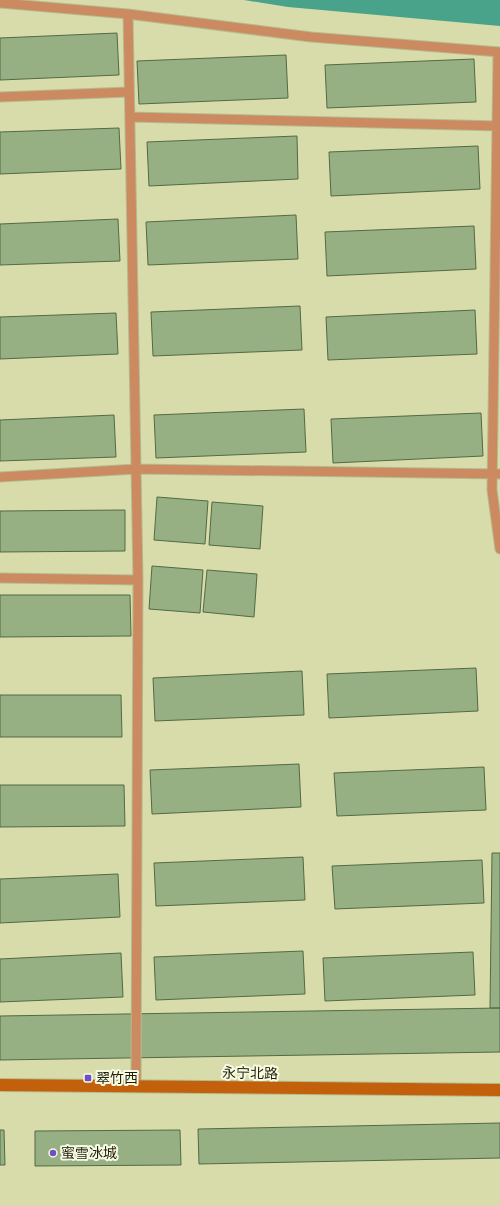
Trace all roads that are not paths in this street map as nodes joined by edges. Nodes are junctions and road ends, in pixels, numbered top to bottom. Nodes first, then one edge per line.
1 (0, 3) edge
2 (128, 14) junction
3 (499, 52) edge
4 (129, 92) junction
5 (0, 97) edge
6 (130, 117) junction
7 (499, 126) edge
8 (136, 469) junction
9 (496, 474) edge
10 (0, 477) edge
11 (500, 549) edge
12 (0, 578) edge
13 (138, 580) junction
14 (0, 1085) edge
15 (136, 1086) junction
16 (500, 1090) edge

1 - 2 lane
2 - 3 lane
2 - 4 lane
3 - 7 lane
4 - 5 lane
4 - 6 lane
6 - 7 lane
6 - 8 lane
7 - 9 lane
8 - 9 lane
8 - 10 lane
8 - 13 lane
9 - 11 lane
12 - 13 lane
13 - 15 lane
14 - 15 main road, 永宁北路
15 - 16 main road, 永宁北路

